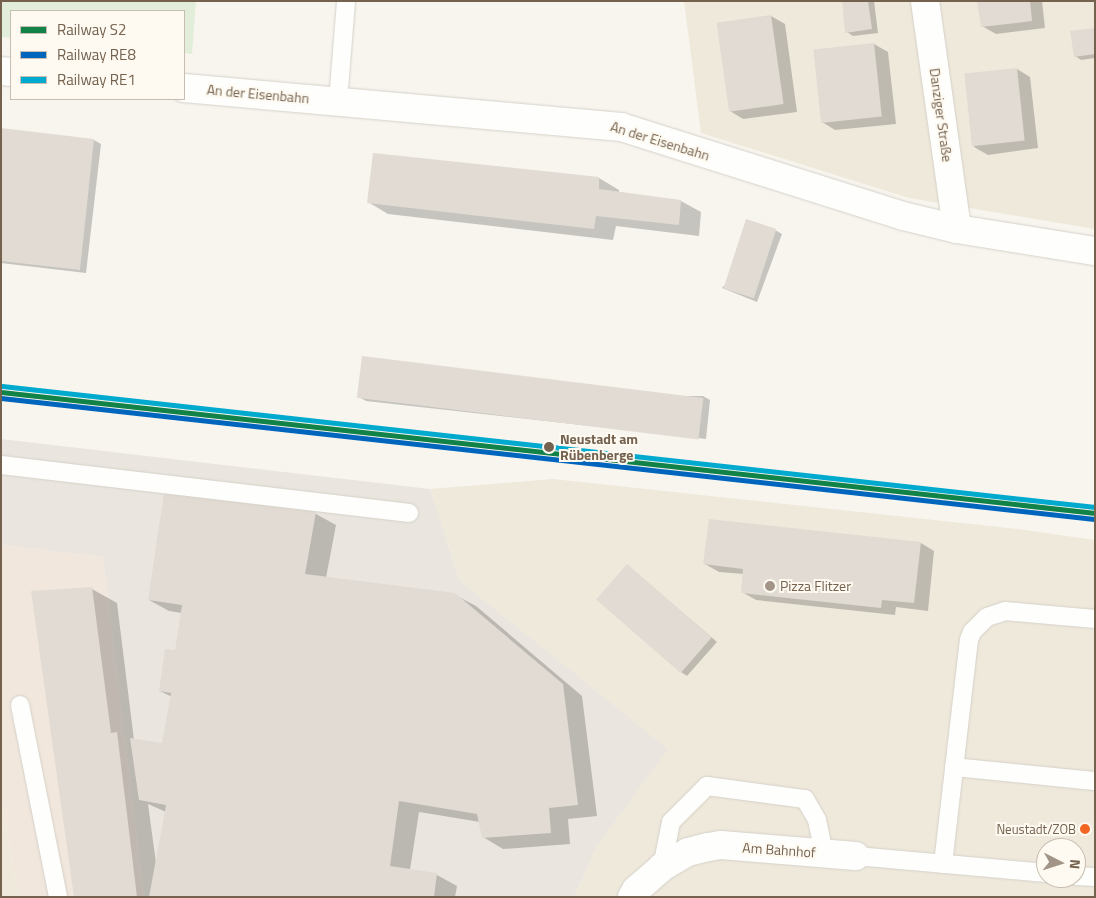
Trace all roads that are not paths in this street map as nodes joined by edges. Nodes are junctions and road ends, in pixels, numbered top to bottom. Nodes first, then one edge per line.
1 (346, 1) edge
2 (925, 1) edge
3 (185, 88) edge
4 (338, 101) junction
5 (957, 229) junction
6 (1095, 251) edge
7 (1, 465) edge
8 (409, 513) dead end
9 (1095, 619) edge
10 (20, 705) dead end
11 (954, 768) junction
12 (1095, 781) edge
13 (824, 853) junction
14 (856, 856) joint
15 (943, 864) junction
16 (662, 867) junction
17 (1036, 872) edge
18 (58, 897) edge
19 (632, 897) edge

1 - 4 lane
2 - 5 street, Danziger Straße
3 - 4 street, An der Eisenbahn
4 - 5 street, An der Eisenbahn
5 - 6 street, An der Eisenbahn
7 - 8 lane
9 - 11 lane
10 - 18 lane
11 - 12 lane
11 - 15 lane
13 - 14 street, Am Bahnhof
13 - 16 street, Am Bahnhof
13 - 16 lane
14 - 15 lane, Am Bahnhof
15 - 17 lane, Am Bahnhof
16 - 19 street, Am Bahnhof

